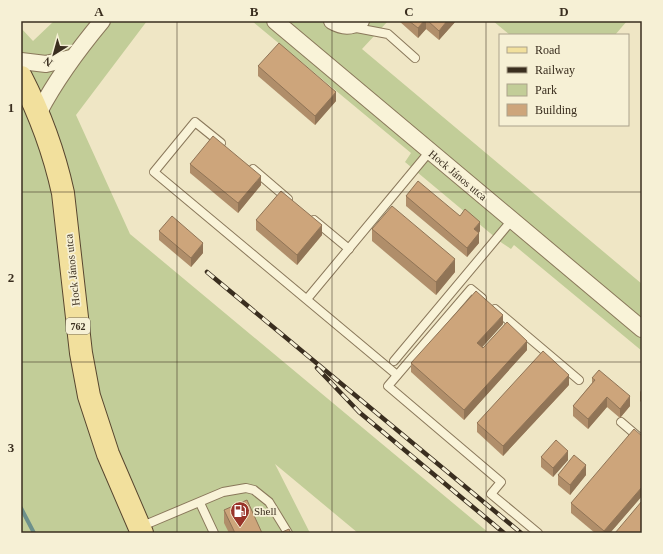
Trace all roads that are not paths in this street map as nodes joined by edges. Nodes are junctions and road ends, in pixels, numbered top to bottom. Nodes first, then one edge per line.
1 (102, 21) edge
2 (275, 21) edge
3 (361, 21) edge
4 (338, 23) edge
5 (71, 58) junction
6 (415, 58) dead end
7 (21, 60) edge
8 (21, 77) edge
9 (39, 112) junction
10 (226, 147) edge
11 (430, 151) junction
12 (245, 162) edge
13 (294, 203) edge
14 (306, 213) edge
15 (512, 220) junction
16 (349, 249) junction
17 (307, 299) junction
18 (642, 329) edge
19 (394, 360) dead end
20 (397, 375) junction
21 (579, 380) dead end
22 (621, 422) dead end
23 (642, 440) edge
24 (200, 503) junction
25 (141, 530) edge
26 (214, 533) edge
27 (288, 533) edge
28 (538, 533) edge

1 - 5 street
2 - 11 street, Hock János utca
3 - 4 street
4 - 6 lane
5 - 7 street
5 - 9 street
8 - 9 main road, Hock János utca / 762
9 - 25 main road, Hock János utca / 762
10 - 17 lane
11 - 15 street, Hock János utca
11 - 16 lane
12 - 13 lane
14 - 16 lane
15 - 18 street, Hock János utca
15 - 19 lane
16 - 17 lane
17 - 20 lane
20 - 21 lane
20 - 28 lane
22 - 23 lane
24 - 25 lane
24 - 26 lane
24 - 27 lane

